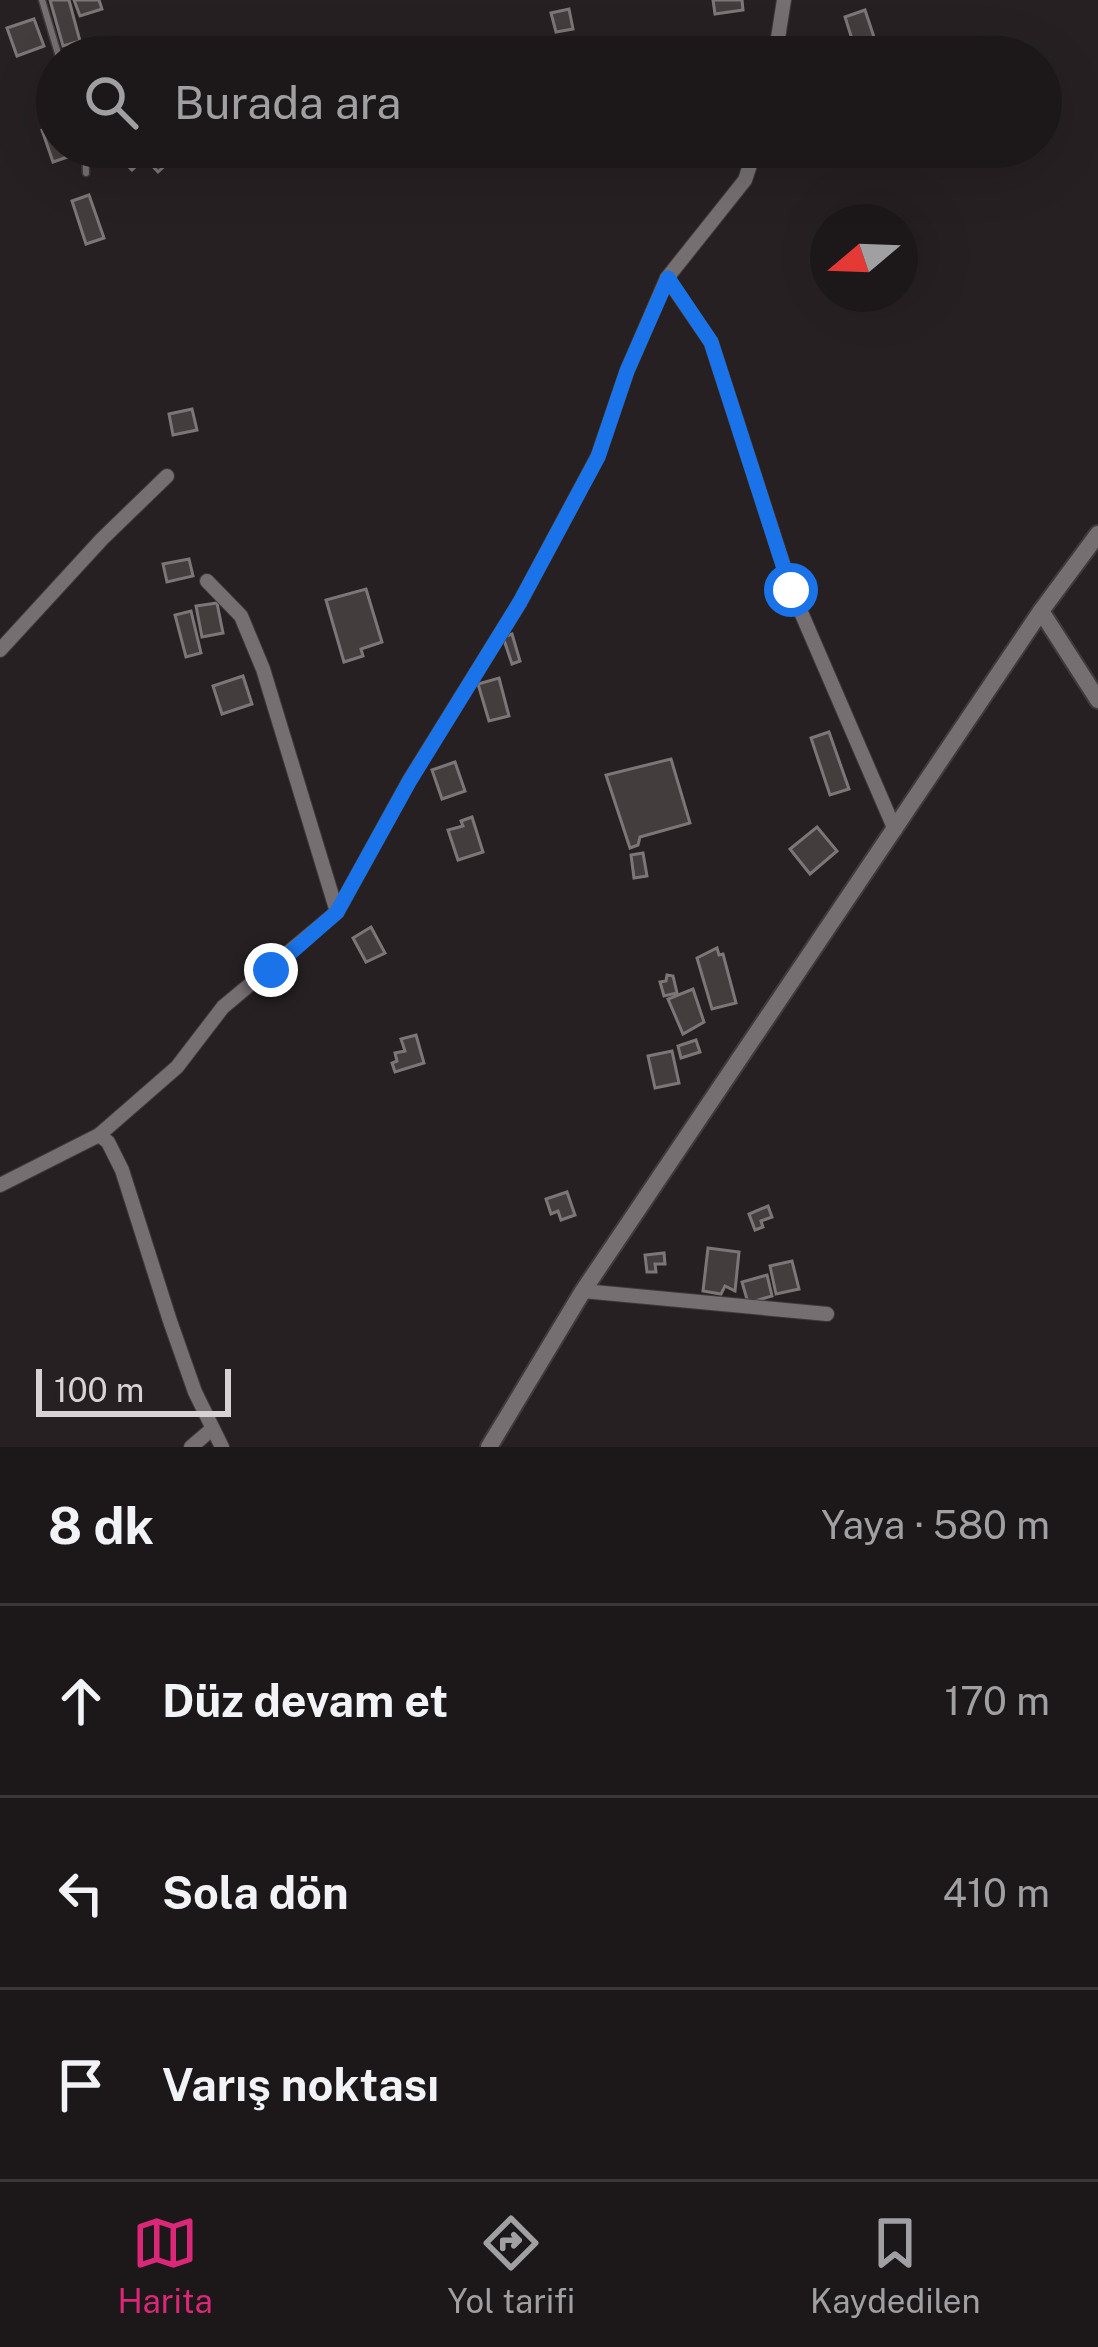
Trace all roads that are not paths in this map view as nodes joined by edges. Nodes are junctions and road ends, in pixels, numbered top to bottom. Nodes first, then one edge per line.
1 (42, 0) edge
2 (784, 0) edge
3 (53, 36) edge
4 (778, 36) edge
5 (86, 168) edge
6 (749, 168) edge
7 (86, 173) dead end
8 (668, 278) junction
9 (167, 476) dead end
10 (1098, 534) edge
11 (207, 581) dead end
12 (1041, 611) junction
13 (0, 650) edge
14 (1098, 700) edge
15 (895, 830) junction
16 (337, 912) junction
17 (99, 1135) junction
18 (0, 1185) edge
19 (584, 1291) junction
20 (827, 1314) dead end
21 (212, 1430) junction
22 (191, 1447) edge
23 (221, 1447) edge
24 (489, 1447) edge

1 - 3 lane
2 - 4 street
5 - 7 lane
6 - 8 street
8 - 15 street
8 - 16 street
9 - 13 street
10 - 12 street
11 - 16 street
12 - 14 street
12 - 15 street
15 - 19 street
16 - 17 street
17 - 18 street
17 - 21 street
19 - 20 street
19 - 24 street
21 - 22 street
21 - 23 street

